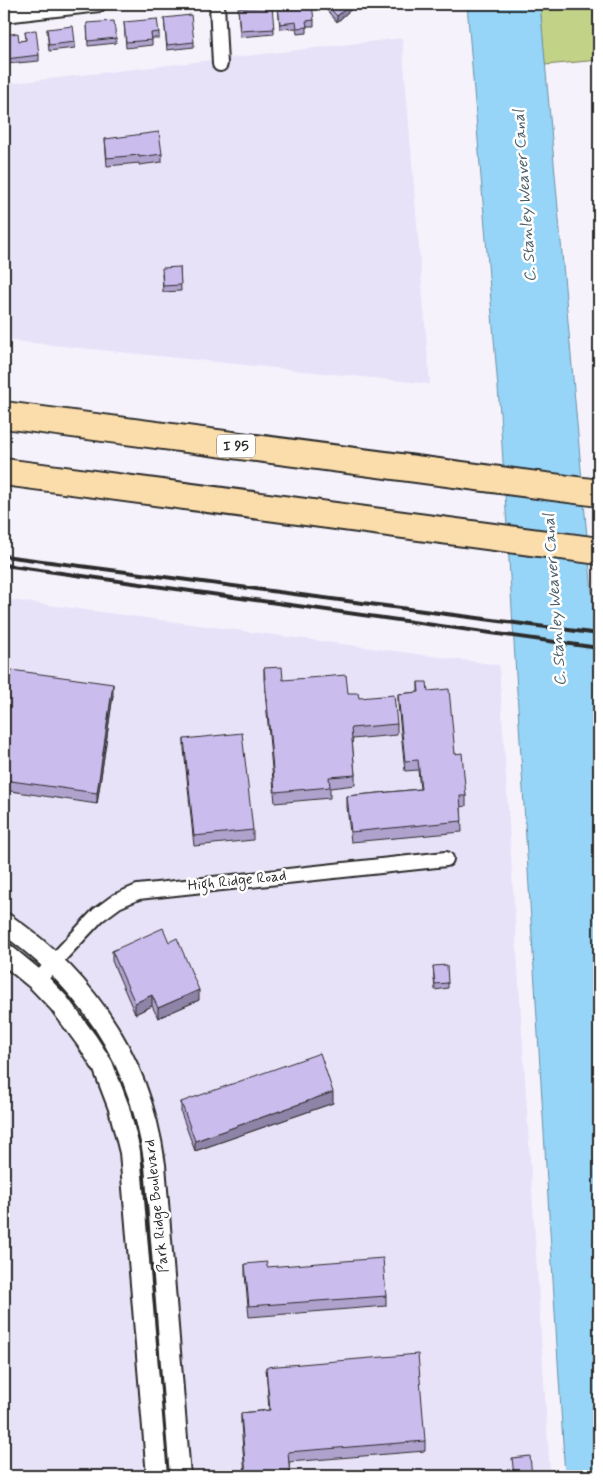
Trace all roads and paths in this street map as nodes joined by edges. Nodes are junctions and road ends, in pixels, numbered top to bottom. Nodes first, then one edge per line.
1 (99, 4) edge
2 (217, 4) edge
3 (4, 15) edge
4 (220, 64) dead end
5 (4, 415) edge
6 (4, 472) edge
7 (599, 493) edge
8 (599, 551) edge
9 (446, 859) dead end
10 (4, 923) edge
11 (4, 953) edge
12 (53, 962) junction
13 (38, 981) junction
14 (156, 1174) junction
15 (132, 1176) junction
16 (157, 1476) edge
17 (180, 1476) edge

1 - 3 street
2 - 4 street
5 - 7 highway, I 95
6 - 8 highway
9 - 12 street, High Ridge Road
10 - 12 street
11 - 13 street
12 - 13 street, High Ridge Road
12 - 14 street, Park Ridge Boulevard
13 - 15 street, Park Ridge Boulevard
14 - 15 street
14 - 17 street, Park Ridge Boulevard
15 - 16 street, Park Ridge Boulevard

